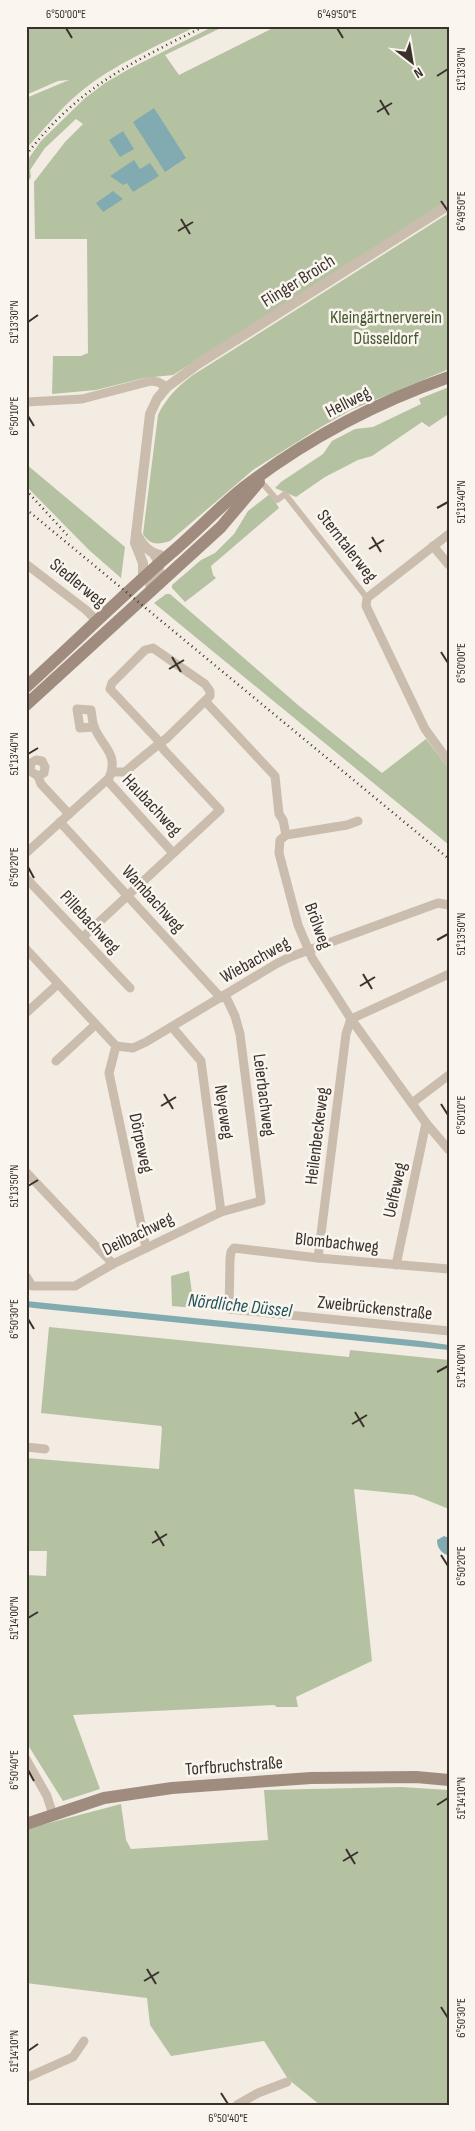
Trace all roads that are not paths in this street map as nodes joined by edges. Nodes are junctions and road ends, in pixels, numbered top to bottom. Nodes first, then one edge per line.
1 (449, 204) edge
2 (449, 377) edge
3 (167, 387) junction
4 (26, 402) edge
5 (268, 470) junction
6 (265, 486) dead end
7 (449, 534) edge
8 (433, 546) junction
9 (154, 563) junction
10 (26, 564) edge
11 (180, 565) junction
12 (449, 566) edge
13 (367, 598) junction
14 (128, 610) junction
15 (97, 621) junction
16 (106, 631) junction
17 (26, 687) edge
18 (206, 702) junction
19 (26, 705) edge
20 (94, 727) dead end
21 (160, 743) junction
22 (449, 762) edge
23 (38, 776) dead end
24 (109, 776) junction
25 (69, 814) junction
26 (358, 821) dead end
27 (60, 822) junction
28 (286, 835) junction
29 (26, 853) edge
30 (173, 853) junction
31 (26, 878) edge
32 (128, 896) junction
33 (447, 904) edge
34 (83, 938) junction
35 (26, 948) edge
36 (308, 950) junction
37 (449, 974) edge
38 (58, 984) junction
39 (130, 988) dead end
40 (223, 997) junction
41 (26, 1013) edge
42 (351, 1019) junction
43 (95, 1025) junction
44 (172, 1027) junction
45 (116, 1046) junction
46 (56, 1061) dead end
47 (449, 1075) edge
48 (412, 1103) junction
49 (426, 1123) junction
50 (449, 1150) edge
51 (26, 1172) edge
52 (261, 1201) joint
53 (221, 1212) junction
54 (146, 1248) junction
55 (318, 1258) junction
56 (230, 1259) joint
57 (113, 1264) junction
58 (396, 1265) junction
59 (449, 1269) edge
60 (28, 1280) edge
61 (449, 1332) edge
62 (26, 1448) edge
63 (45, 1449) dead end
64 (26, 1759) edge
65 (449, 1780) edge
66 (53, 1815) junction
67 (26, 1824) edge
68 (84, 2041) dead end
69 (26, 2078) edge
70 (287, 2082) dead end
71 (237, 2105) edge

1 - 3 street, Flinger Broich
2 - 5 main road, Hellweg
3 - 4 street
3 - 9 street, Flinger Broich
5 - 9 main road, Hellweg
5 - 11 main road, Hellweg
6 - 13 street, Sterntalerweg
7 - 8 street, Sterntalerweg
8 - 12 street
8 - 13 street, Sterntalerweg
9 - 11 street
9 - 14 street, Hellweg
9 - 15 main road, Hellweg
10 - 15 street, Siedlerweg
11 - 14 main road, Hellweg
13 - 22 street
14 - 16 main road, Hellweg
15 - 16 main road, Siedlerweg
15 - 17 main road, Hellweg
16 - 19 main road, Hellweg
18 - 21 street
18 - 21 street
18 - 28 street
20 - 24 street
21 - 24 street
21 - 30 street
23 - 25 street
24 - 25 street
24 - 30 street, Haubachweg
25 - 27 street
26 - 28 street
27 - 29 street
27 - 32 street, Wambachweg
28 - 36 street, Brölweg
30 - 32 street
31 - 34 street, Pillebachweg
32 - 34 street
32 - 40 street, Wambachweg
33 - 36 street, Wiebachweg
34 - 39 street, Pillebachweg
35 - 38 street
36 - 40 street, Wiebachweg
36 - 42 street, Brölweg
37 - 42 street
38 - 41 street
38 - 43 street
40 - 44 street, Wiebachweg
40 - 52 street, Leierbachweg
42 - 48 street, Brölweg
42 - 55 street, Heilenbeckeweg
43 - 45 street
43 - 46 street
44 - 45 street, Wiebachweg
44 - 53 street, Neyeweg
45 - 54 street, Dörpeweg
47 - 48 street
48 - 49 street, Brölweg
49 - 50 street, Brölweg
49 - 58 street, Uelfeweg
51 - 57 street
52 - 53 street, Deilbachweg
53 - 54 street, Deilbachweg
54 - 57 street, Deilbachweg
55 - 56 street, Blombachweg
55 - 58 street, Blombachweg
56 - 61 street, Zweibrückenstraße
57 - 60 street, Deilbachweg
58 - 59 street, Blombachweg
62 - 63 street
64 - 66 street
65 - 66 main road, Torfbruchstraße
66 - 67 main road, Torfbruchstraße
68 - 69 street
70 - 71 street

